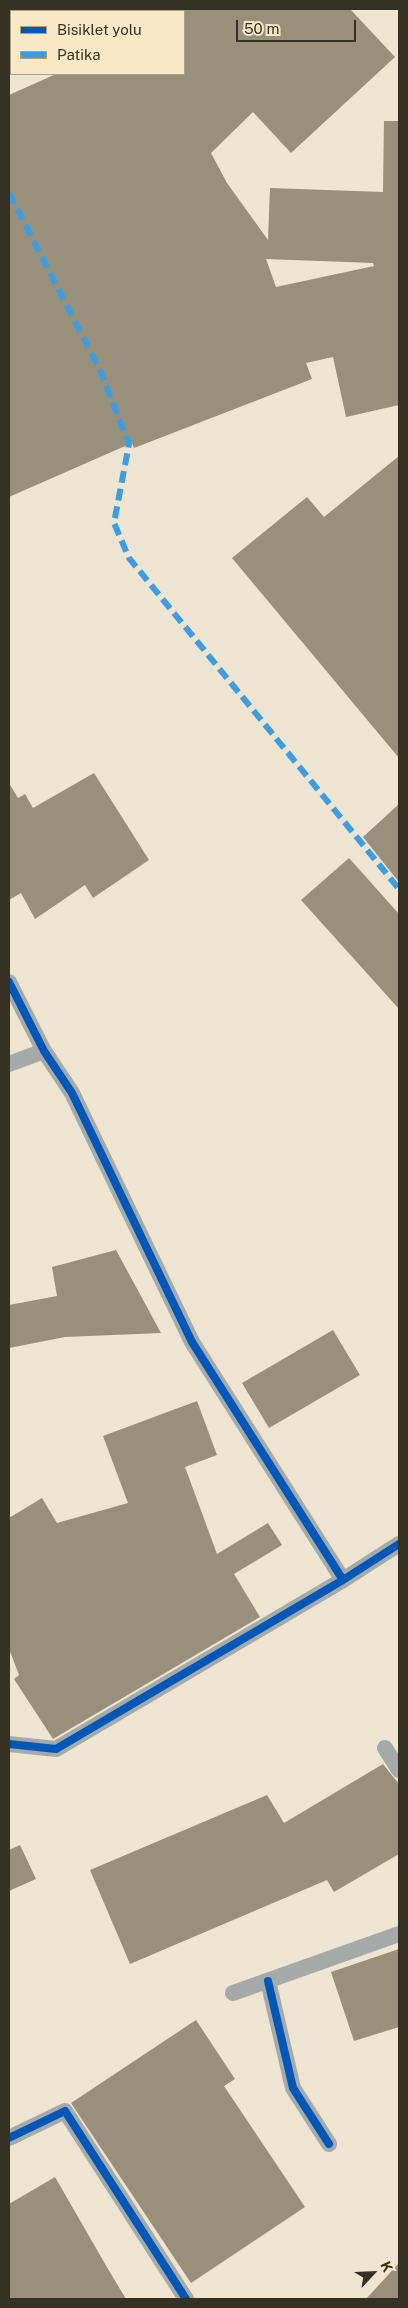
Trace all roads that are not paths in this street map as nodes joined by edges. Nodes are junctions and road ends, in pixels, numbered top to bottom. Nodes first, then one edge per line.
1 (9, 982) edge
2 (44, 1051) junction
3 (9, 1064) edge
4 (399, 1544) edge
5 (342, 1580) junction
6 (9, 1744) edge
7 (385, 1748) dead end
8 (399, 1770) edge
9 (399, 1934) edge
10 (268, 1981) junction
11 (234, 1993) dead end
12 (9, 2138) edge
13 (329, 2144) dead end
14 (186, 2299) edge

1 - 2 street
2 - 3 street
2 - 5 street
4 - 5 street
5 - 6 street
7 - 8 street
9 - 10 street
10 - 11 street
10 - 13 street
12 - 14 street

